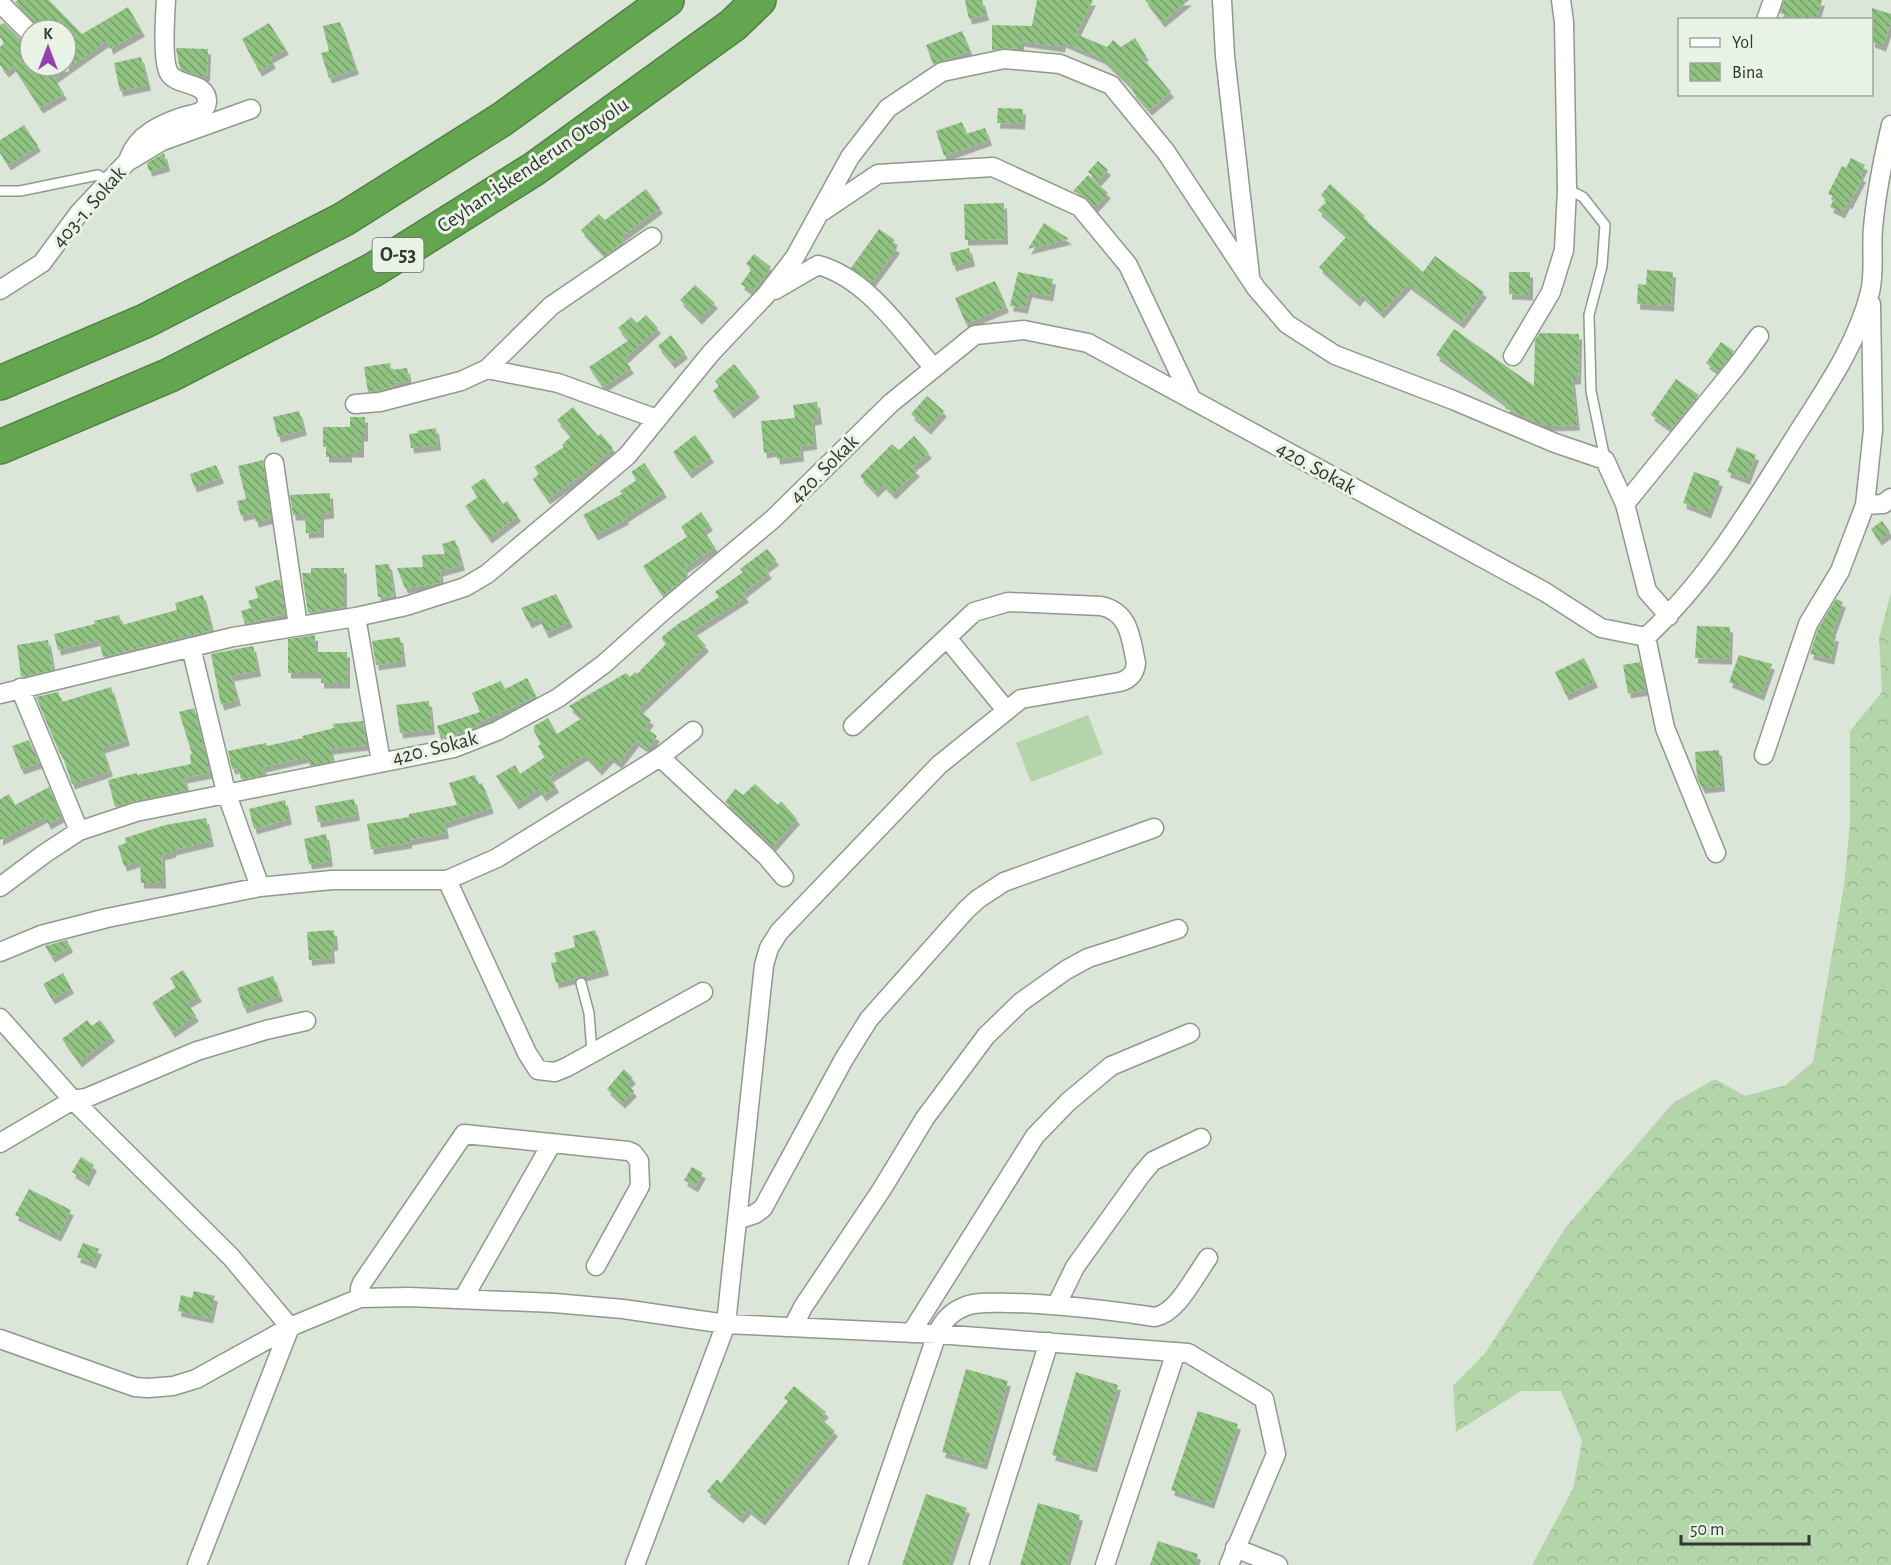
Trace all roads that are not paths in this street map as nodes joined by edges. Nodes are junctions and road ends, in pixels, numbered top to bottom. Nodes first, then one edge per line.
1 (166, 0) edge
2 (667, 0) edge
3 (759, 0) edge
4 (1222, 0) edge
5 (1561, 0) edge
6 (1773, 0) edge
7 (0, 3) edge
8 (1767, 18) edge
9 (18, 21) edge
10 (251, 109) dead end
11 (1891, 125) edge
12 (127, 162) junction
13 (110, 181) junction
14 (1567, 189) junction
15 (0, 191) edge
16 (818, 214) junction
17 (652, 237) dead end
18 (1251, 280) junction
19 (0, 290) edge
20 (1870, 290) junction
21 (766, 296) junction
22 (1759, 336) dead end
23 (1513, 356) dead end
24 (934, 368) junction
25 (487, 369) junction
26 (0, 383) edge
27 (1192, 400) junction
28 (355, 404) dead end
29 (657, 419) junction
30 (0, 447) edge
31 (1605, 460) junction
32 (274, 463) dead end
33 (1891, 498) edge
34 (1625, 504) junction
35 (1866, 505) junction
36 (1669, 616) junction
37 (356, 617) junction
38 (298, 626) junction
39 (1646, 637) junction
40 (947, 638) junction
41 (191, 647) junction
42 (20, 688) junction
43 (0, 694) edge
44 (1006, 710) junction
45 (853, 726) dead end
46 (693, 731) dead end
47 (1764, 755) dead end
48 (660, 757) junction
49 (381, 762) junction
50 (226, 792) junction
51 (1154, 828) dead end
52 (80, 831) junction
53 (1716, 853) dead end
54 (784, 877) dead end
55 (447, 880) junction
56 (0, 887) edge
57 (260, 887) junction
58 (1178, 929) dead end
59 (0, 952) edge
60 (580, 983) dead end
61 (703, 992) dead end
62 (0, 1018) edge
63 (306, 1021) dead end
64 (1190, 1033) dead end
65 (592, 1053) junction
66 (73, 1100) junction
67 (1201, 1138) dead end
68 (0, 1143) edge
69 (552, 1143) junction
70 (737, 1221) junction
71 (1208, 1258) dead end
72 (596, 1266) dead end
73 (360, 1299) junction
74 (463, 1299) junction
75 (1057, 1304) junction
76 (726, 1324) junction
77 (290, 1327) junction
78 (793, 1327) junction
79 (911, 1333) junction
80 (937, 1334) junction
81 (0, 1339) edge
82 (1049, 1342) junction
83 (1176, 1352) junction
84 (1232, 1556) edge
85 (197, 1565) edge
86 (636, 1565) edge
87 (858, 1565) edge
88 (979, 1565) edge
89 (1105, 1565) edge
90 (1278, 1565) edge

1 - 12 street
2 - 26 highway, O-53
3 - 30 highway, Ceyhan-İskenderun Otoyolu / O-53
4 - 18 street
5 - 14 street
6 - 8 street
7 - 9 street
10 - 12 street, 403-1. Sokak
11 - 20 street
12 - 13 street, 403-1. Sokak
13 - 15 lane
13 - 19 street, 403-1. Sokak
14 - 23 street
14 - 31 lane
16 - 18 street
16 - 21 street
16 - 27 street
17 - 25 street
18 - 31 street
20 - 35 street
20 - 36 street
21 - 24 street
21 - 29 street
22 - 34 street
24 - 27 street, 420. Sokak
24 - 49 street, 420. Sokak
25 - 28 street
25 - 29 street
27 - 39 street, 420. Sokak
29 - 37 street
31 - 34 street
32 - 38 street
33 - 35 street
34 - 36 street
35 - 47 street
36 - 39 street
37 - 38 street
37 - 49 street
38 - 41 street
39 - 53 street
40 - 44 street
40 - 44 street
40 - 45 street
41 - 42 street
41 - 50 street
42 - 43 street
42 - 52 street
44 - 70 street
46 - 48 street
48 - 54 street
48 - 55 street
49 - 50 street, 420. Sokak
50 - 52 street, 420. Sokak
50 - 57 street
51 - 70 street
52 - 56 street, 420. Sokak
55 - 57 street
55 - 65 street
57 - 59 street
58 - 78 street
60 - 65 lane
61 - 65 street
62 - 66 street
63 - 66 street
64 - 79 street
66 - 68 street
66 - 77 street
67 - 75 street
69 - 72 street
69 - 73 street
69 - 74 street
70 - 76 street
71 - 75 street
73 - 74 street
73 - 77 street
74 - 76 street
75 - 80 street
76 - 78 street
76 - 86 street
77 - 81 street
77 - 85 street
78 - 79 street
79 - 80 street
80 - 82 street
80 - 87 street
82 - 83 street
82 - 88 street
83 - 84 street
83 - 89 street
84 - 90 street

